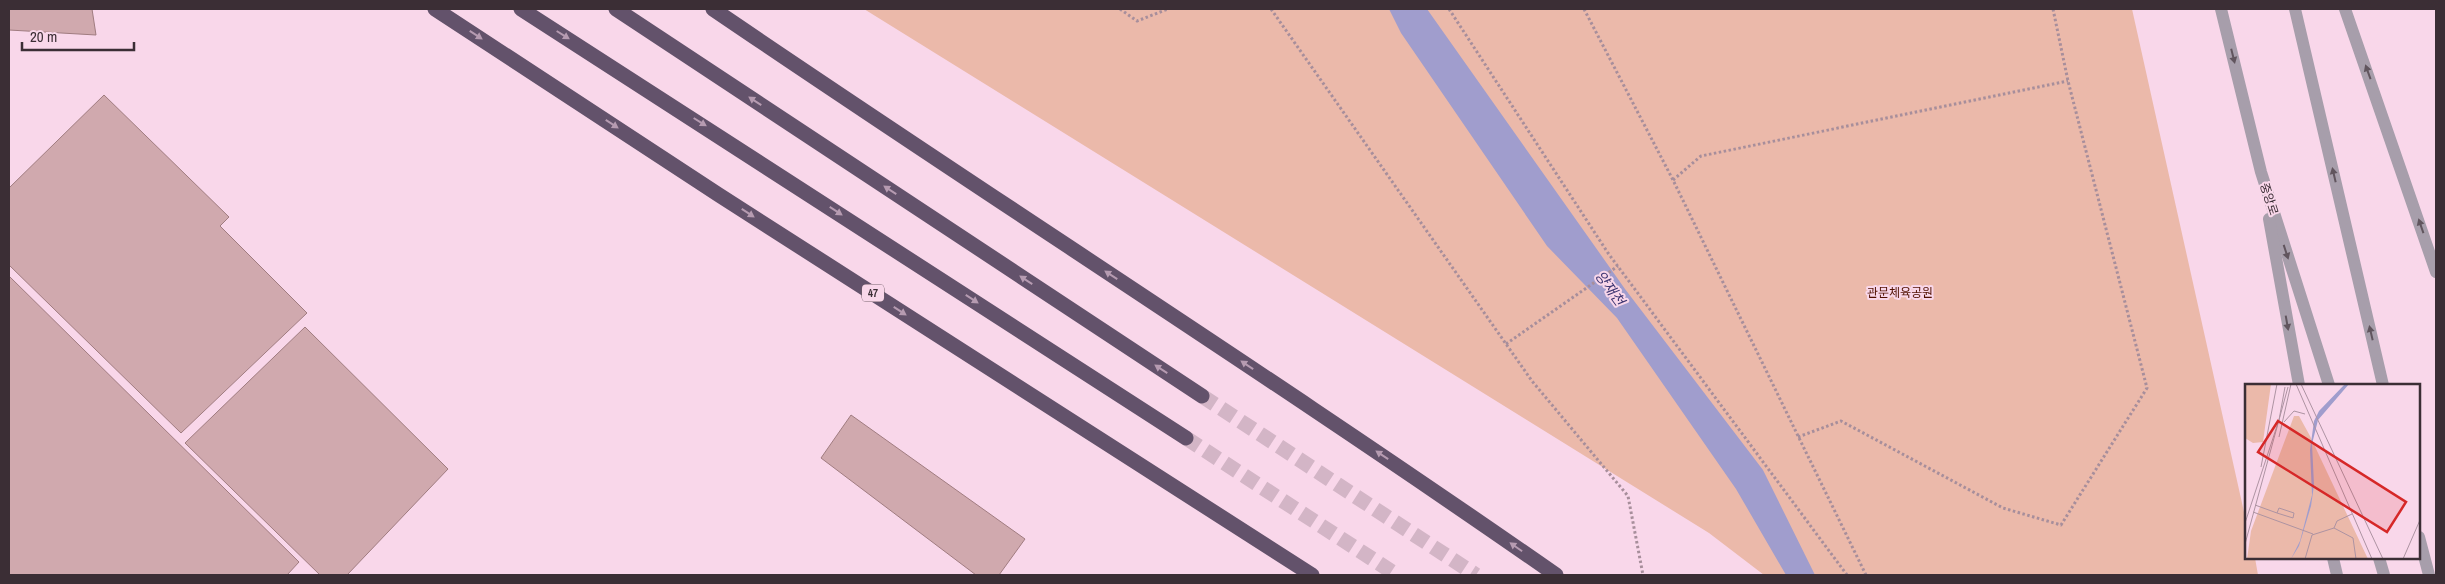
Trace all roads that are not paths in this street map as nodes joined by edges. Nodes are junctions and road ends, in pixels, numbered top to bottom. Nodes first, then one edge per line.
1 (436, 9) edge
2 (522, 9) edge
3 (616, 9) edge
4 (713, 9) edge
5 (2221, 9) edge
6 (2295, 9) edge
7 (2345, 9) edge
8 (2261, 172) junction
9 (2436, 272) edge
10 (2299, 384) edge
11 (2329, 384) edge
12 (2383, 384) edge
13 (1202, 396) tunnel mouth
14 (1186, 438) tunnel mouth
15 (2420, 541) edge
16 (2333, 559) edge
17 (2379, 559) edge
18 (1312, 575) edge
19 (1556, 575) edge
20 (2337, 575) edge
21 (2384, 575) edge
22 (2429, 575) edge

1 -> 18 highway, 47
2 -> 14 highway
13 -> 3 highway
19 -> 4 highway
5 -> 8 street, 중앙로
12 -> 6 street
9 -> 7 street
8 -> 10 street
8 -> 11 street, 중앙로
15 - 22 street
16 - 20 street
17 - 21 street

